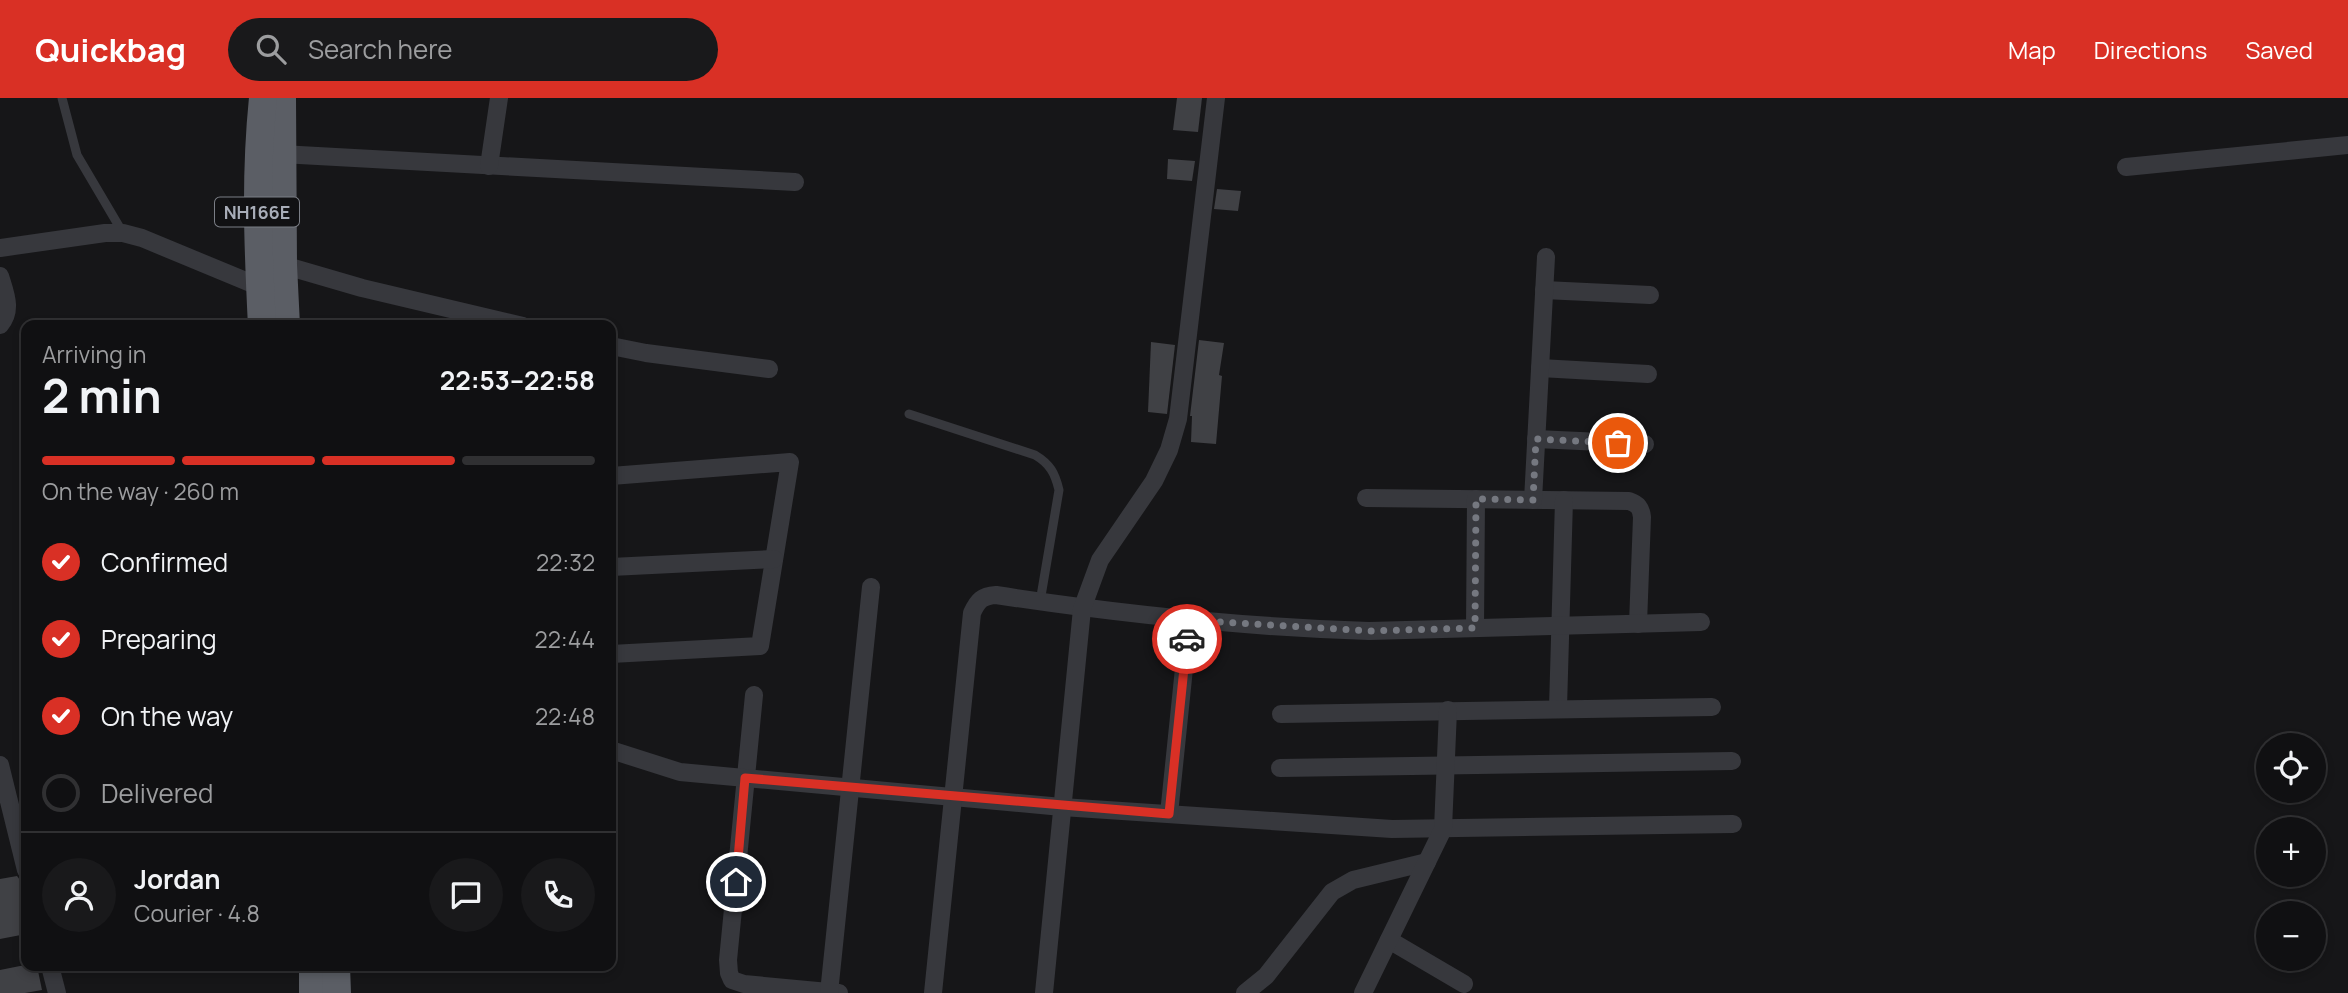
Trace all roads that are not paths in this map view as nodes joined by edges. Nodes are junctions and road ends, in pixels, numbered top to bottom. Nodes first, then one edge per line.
1 (62, 98) edge
2 (263, 98) edge
3 (282, 98) edge
4 (499, 98) edge
5 (1216, 98) edge
6 (2348, 145) edge
7 (281, 154) junction
8 (489, 166) junction
9 (2126, 167) dead end
10 (795, 182) dead end
11 (123, 233) junction
12 (0, 248) edge
13 (1546, 257) dead end
14 (283, 265) junction
15 (0, 276) edge
16 (260, 287) junction
17 (1544, 290) junction
18 (1650, 295) dead end
19 (262, 320) edge
20 (286, 320) edge
21 (498, 320) edge
22 (0, 325) edge
23 (616, 347) edge
24 (1540, 368) junction
25 (769, 369) dead end
26 (1648, 374) dead end
27 (909, 414) dead end
28 (1536, 439) junction
29 (1645, 444) dead end
30 (616, 476) edge
31 (1366, 498) dead end
32 (1476, 499) junction
33 (1533, 500) junction
34 (1564, 500) junction
35 (774, 559) junction
36 (616, 567) edge
37 (871, 587) dead end
38 (1040, 602) junction
39 (1082, 609) junction
40 (1189, 620) junction
41 (1701, 622) dead end
42 (1639, 624) junction
43 (1560, 626) junction
44 (1475, 628) junction
45 (616, 654) edge
46 (754, 695) dead end
47 (1712, 707) dead end
48 (1558, 708) junction
49 (1448, 710) junction
50 (1281, 714) dead end
51 (616, 752) edge
52 (1732, 761) dead end
53 (0, 765) edge
54 (1446, 765) junction
55 (1280, 768) dead end
56 (745, 778) junction
57 (850, 788) junction
58 (954, 797) junction
59 (1062, 807) junction
60 (1169, 814) junction
61 (1733, 824) dead end
62 (1443, 829) junction
63 (21, 850) edge
64 (1427, 862) junction
65 (1389, 940) junction
66 (51, 971) edge
67 (313, 971) edge
68 (336, 971) edge
69 (1464, 984) dead end
70 (774, 990) edge
71 (57, 993) edge
72 (313, 993) edge
73 (337, 993) edge
74 (832, 993) edge
75 (933, 993) edge
76 (1044, 993) edge
77 (1245, 993) edge
78 (1363, 993) edge

1 - 11 lane
2 - 16 highway, NH166E
3 - 7 highway, NH166E
4 - 8 street
5 - 39 street
6 - 9 street
7 - 8 street
7 - 14 highway, NH166E
8 - 10 street
11 - 12 street
11 - 16 street
13 - 17 street
14 - 20 highway, NH166E
14 - 21 street
15 - 22 street
16 - 19 highway, NH166E
17 - 18 street
17 - 24 street
23 - 25 street
24 - 26 street
24 - 28 street
27 - 38 lane
28 - 29 street
28 - 33 street
30 - 35 street
31 - 32 street
32 - 33 street
32 - 44 street
33 - 34 street
34 - 42 street
34 - 43 street
35 - 36 street
35 - 45 street
37 - 57 street
38 - 39 street
38 - 58 street
39 - 40 street
39 - 59 street
40 - 44 street
40 - 60 street
41 - 42 street
42 - 43 street
43 - 44 street
43 - 48 street
46 - 56 street
47 - 48 street
48 - 49 street
49 - 50 street
49 - 54 street
51 - 56 street
52 - 54 street
53 - 63 street
54 - 55 street
54 - 62 street
56 - 57 street
56 - 70 street
57 - 58 street
57 - 74 street
58 - 59 street
58 - 75 street
59 - 60 street
59 - 76 street
60 - 62 street
61 - 62 street
62 - 64 street
64 - 65 street
64 - 77 street
65 - 69 street
65 - 78 street
66 - 71 street
67 - 72 highway
68 - 73 highway
70 - 74 street

